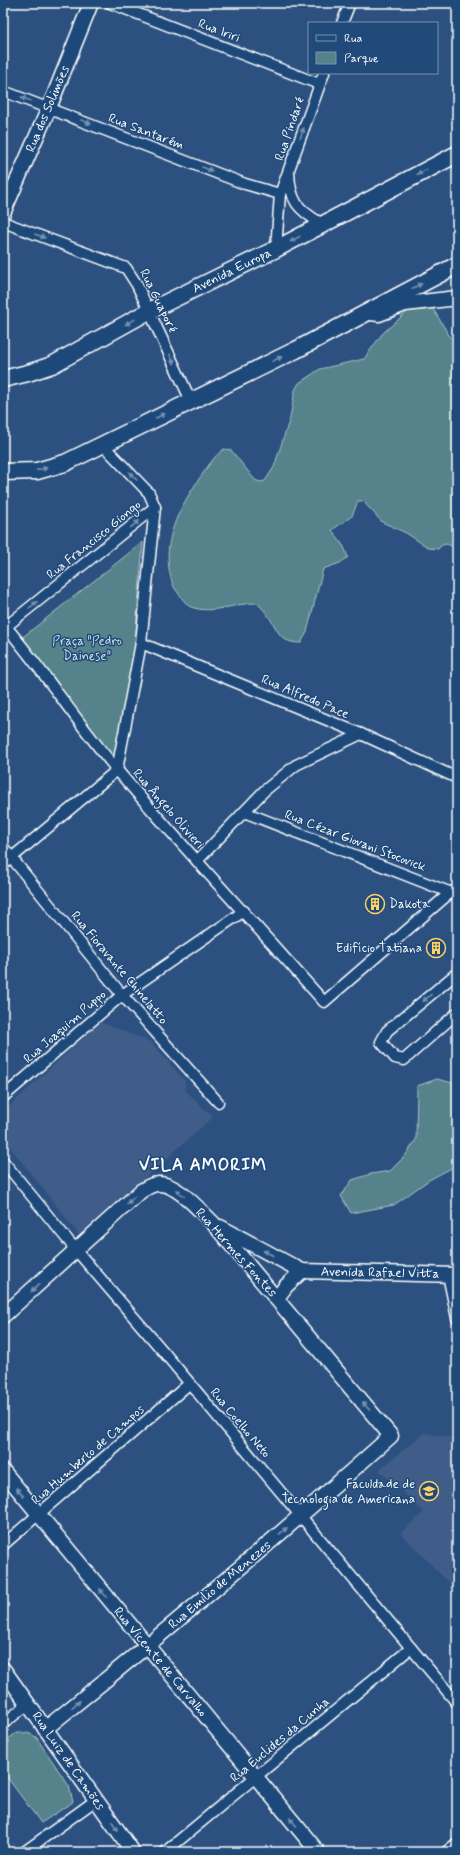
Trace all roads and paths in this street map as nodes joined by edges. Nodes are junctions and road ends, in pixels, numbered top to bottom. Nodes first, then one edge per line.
1 (91, 3) edge
2 (110, 3) edge
3 (350, 3) edge
4 (342, 22) edge
5 (324, 74) edge
6 (319, 84) junction
7 (3, 91) edge
8 (49, 108) junction
9 (457, 154) edge
10 (289, 170) junction
11 (280, 194) junction
12 (3, 213) edge
13 (3, 222) edge
14 (322, 224) junction
15 (276, 249) junction
16 (457, 266) edge
17 (457, 298) edge
18 (149, 311) junction
19 (366, 313) junction
20 (3, 379) edge
21 (191, 401) junction
22 (103, 445) junction
23 (3, 472) edge
24 (155, 507) junction
25 (4, 626) edge
26 (141, 643) junction
27 (360, 734) junction
28 (117, 770) junction
29 (457, 778) edge
30 (244, 812) junction
31 (3, 847) edge
32 (12, 858) junction
33 (197, 862) junction
34 (3, 865) edge
35 (455, 892) edge
36 (244, 911) junction
37 (457, 973) edge
38 (122, 995) junction
39 (457, 1013) edge
40 (3, 1098) edge
41 (218, 1102) dead end
42 (3, 1161) edge
43 (213, 1223) junction
44 (76, 1250) junction
45 (302, 1271) junction
46 (452, 1275) edge
47 (277, 1298) junction
48 (3, 1316) edge
49 (457, 1318) edge
50 (190, 1383) junction
51 (391, 1436) joint
52 (3, 1471) edge
53 (39, 1515) junction
54 (301, 1516) junction
55 (3, 1545) edge
56 (147, 1647) junction
57 (411, 1648) junction
58 (3, 1669) edge
59 (457, 1703) edge
60 (28, 1704) junction
61 (3, 1724) edge
62 (45, 1729) junction
63 (256, 1778) junction
64 (96, 1800) junction
65 (457, 1843) edge
66 (24, 1852) edge
67 (133, 1852) edge
68 (165, 1852) edge
69 (318, 1852) edge
70 (446, 1852) edge

1 - 8 main road, Rua dos Solimões
2 - 6 street, Rua Iriri
3 - 4 street
5 - 6 street, Rua Pindaré
10 -> 6 street, Rua Pindaré
8 -> 7 street, Rua Santarém
8 -> 11 street, Rua Santarém
8 - 12 main road, Rua dos Solimões
9 -> 14 main road, Avenida Europa
10 - 11 street, Rua Pindaré
10 - 14 street, Rua Pindaré
11 - 15 street, Rua Pindaré
13 -> 18 street, Rua Guaporé
14 -> 15 main road, Avenida Europa
15 - 18 main road, Avenida Europa
19 -> 16 main road
17 - 19 main road
18 -> 20 main road, Avenida Europa
18 -> 21 street, Rua Guaporé
21 -> 19 main road
22 -> 21 main road
23 -> 22 main road
24 -> 22 street, Rua Francisco Giongo
25 -> 24 street, Rua Francisco Giongo
24 - 26 street
25 - 28 street, Rua Ângelo Olivieri
26 - 27 street, Rua Alfredo Pace
26 - 28 street
27 - 29 street, Rua Alfredo Pace
27 - 30 street
28 - 32 street
28 - 33 street, Rua Ângelo Olivieri
30 - 33 street
30 - 35 street, Rua Cézar Giovani Stocovick
31 - 32 street, Rua Fioravante Chinelatto
32 - 34 street
32 - 38 street, Rua Fioravante Chinelatto
33 - 36 street, Rua Ângelo Olivieri
35 - 36 street, Rua Ângelo Olivieri
36 - 38 street, Rua Joaquim Puppo
37 -> 39 street
38 - 40 street, Rua Joaquim Puppo
38 - 41 street, Rua Fioravante Chinelatto
42 - 44 street, Rua Coelho Neto
43 -> 44 main road, Rua Hermes Fontes
45 -> 43 main road, Avenida Rafael Vitta
43 - 47 main road, Rua Hermes Fontes
44 -> 48 main road, Rua Hermes Fontes
44 - 50 street, Rua Coelho Neto
45 - 46 main road, Avenida Rafael Vitta
45 - 47 main road, Avenida Rafael Vitta
46 - 49 street
51 -> 47 main road, Rua Hermes Fontes
50 - 53 street, Rua Humberto de Campos
50 - 54 street, Rua Coelho Neto
51 - 54 main road, Rua Emilio de Menezes
53 -> 52 main road, Rua Vicente de Carvalho
53 - 55 street, Rua Humberto de Campos
56 -> 53 main road, Rua Vicente de Carvalho
56 -> 54 main road, Rua Emilio de Menezes
54 - 57 street, Rua Coelho Neto
62 -> 56 main road, Rua Emilio de Menezes
56 - 63 main road, Rua Vicente de Carvalho
57 - 59 street, Rua Coelho Neto
57 - 63 street, Rua Euclides da Cunha
58 - 60 main road, Rua Luiz de Camões
60 - 61 street
60 - 62 main road, Rua Luiz de Camões
62 - 64 main road, Rua Luiz de Camões
63 - 68 street, Rua Euclides da Cunha
69 -> 63 main road, Rua Vicente de Carvalho
64 - 66 street
64 -> 67 main road, Rua Luiz de Camões
65 - 70 street

